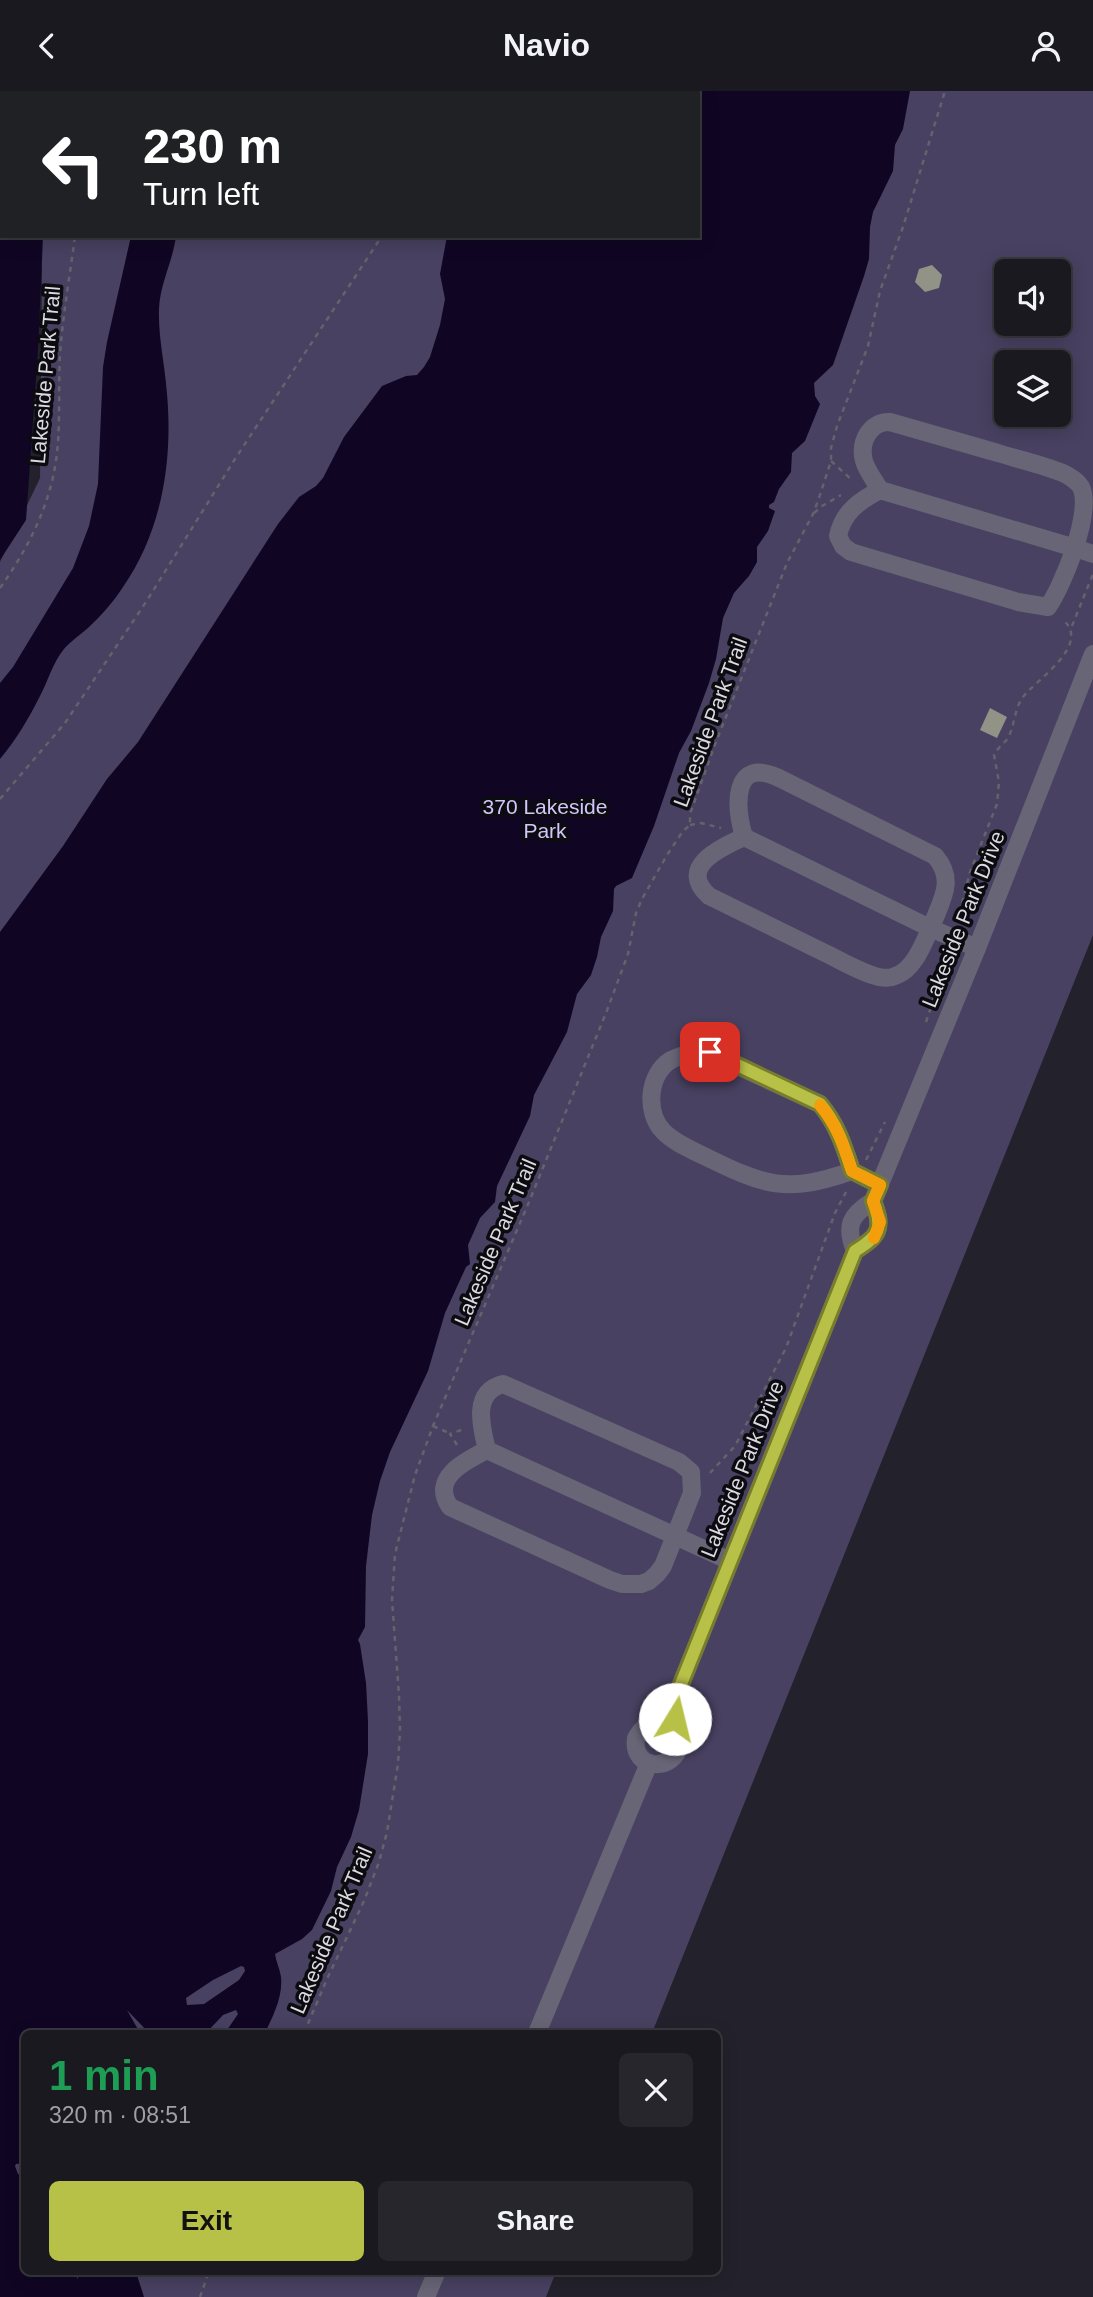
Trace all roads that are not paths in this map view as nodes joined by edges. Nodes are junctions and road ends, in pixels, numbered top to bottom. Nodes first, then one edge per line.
1 (880, 490) junction
2 (1075, 548) junction
3 (1093, 554) edge
4 (1093, 653) edge
5 (744, 837) junction
6 (930, 928) junction
7 (977, 948) junction
8 (854, 1172) junction
9 (876, 1193) junction
10 (855, 1251) junction
11 (486, 1450) junction
12 (675, 1536) junction
13 (730, 1561) junction
14 (673, 1704) junction
15 (649, 1763) junction
16 (538, 2030) edge
17 (435, 2275) edge
18 (426, 2297) edge

1 - 2 street
1 - 2 street
1 - 2 street
2 - 3 street
4 - 7 street, Lakeside Park Drive
5 - 6 street
5 - 6 street
5 - 6 street
6 - 7 street
7 - 9 street, Lakeside Park Drive
8 - 8 street
8 - 9 street
9 - 10 street, Lakeside Park Drive
9 - 10 street, Lakeside Park Drive
10 - 13 street, Lakeside Park Drive
11 - 12 street
11 - 12 street
11 - 12 street
12 - 13 street
13 - 14 street, Lakeside Park Drive
14 - 15 street
14 - 15 street
15 - 16 street
17 - 18 street

